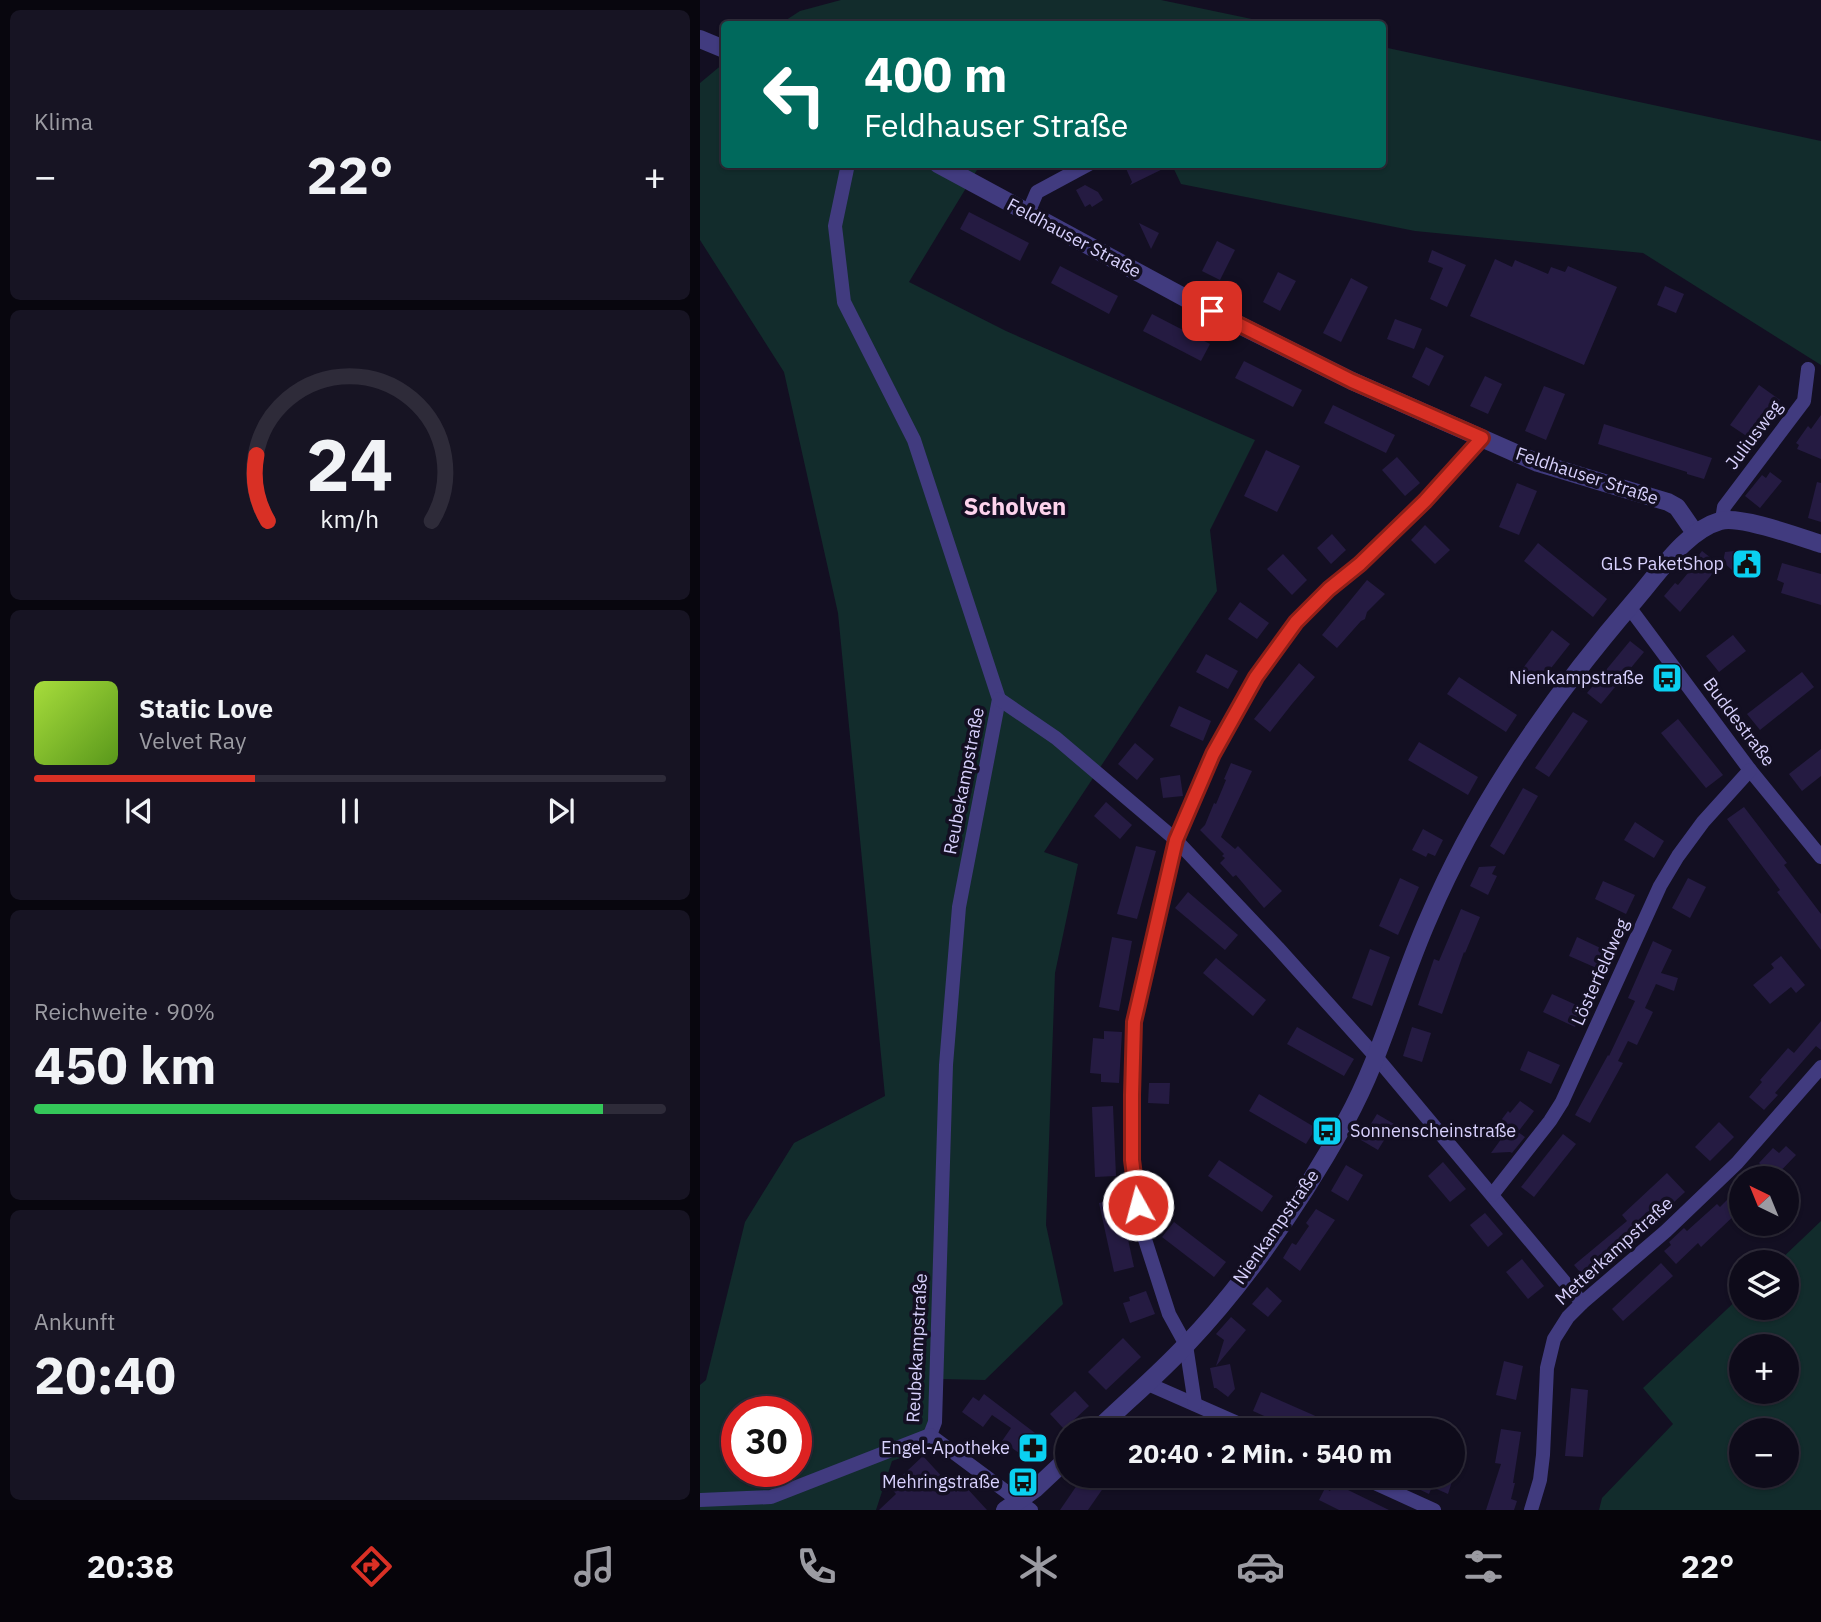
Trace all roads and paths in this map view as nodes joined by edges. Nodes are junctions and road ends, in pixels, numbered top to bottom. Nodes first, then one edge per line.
1 (700, 39) edge
2 (721, 48) edge
3 (847, 168) edge
4 (945, 168) edge
5 (1082, 168) edge
6 (1028, 213) junction
7 (1808, 369) dead end
8 (1482, 438) junction
9 (1722, 520) junction
10 (1695, 533) junction
11 (1821, 544) edge
12 (1629, 607) junction
13 (999, 699) junction
14 (1750, 770) junction
15 (1176, 840) junction
16 (1821, 857) edge
17 (1377, 1058) junction
18 (1821, 1067) edge
19 (1493, 1195) junction
20 (1582, 1303) junction
21 (1186, 1345) junction
22 (1146, 1383) junction
23 (1195, 1404) junction
24 (1110, 1418) edge
25 (1226, 1418) edge
26 (930, 1435) junction
27 (1055, 1470) edge
28 (1386, 1488) edge
29 (700, 1500) edge
30 (1018, 1507) edge
31 (1434, 1510) edge
32 (1531, 1510) edge

1 - 2 street
3 - 13 street, Reubekampstraße
4 - 6 street, Feldhauser Straße
5 - 6 street
6 - 8 street, Feldhauser Straße
7 - 9 street, Juliusweg
8 - 10 street, Feldhauser Straße
8 - 15 street
9 - 10 street
9 - 11 street
10 - 12 street, Nienkampstraße
12 - 14 street, Buddestraße
12 - 17 street, Nienkampstraße
13 - 15 street
13 - 26 street, Reubekampstraße
14 - 16 street, Buddestraße
14 - 19 street, Lösterfeldweg
15 - 17 street
15 - 21 street
17 - 19 street
17 - 21 street, Nienkampstraße
18 - 20 street, Metterkampstraße
19 - 20 street
20 - 32 street, Metterkampstraße
21 - 22 street, Nienkampstraße
21 - 23 street
22 - 23 street
22 - 24 street, Nienkampstraße
23 - 25 street
26 - 29 street
26 - 30 street
27 - 30 street
28 - 31 street

